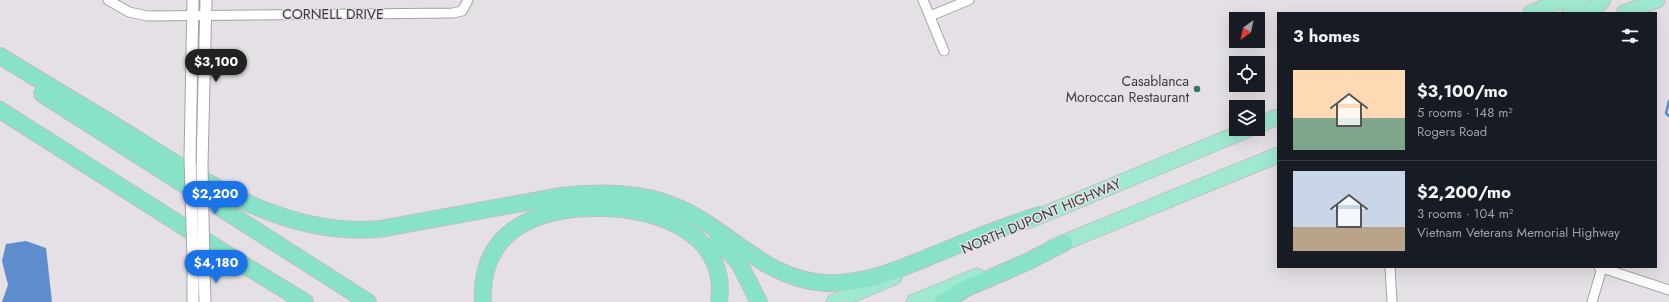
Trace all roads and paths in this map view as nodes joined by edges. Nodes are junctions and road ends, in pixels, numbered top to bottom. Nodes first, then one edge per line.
1 (108, 0) edge
2 (193, 0) edge
3 (206, 0) edge
4 (468, 0) edge
5 (923, 0) edge
6 (969, 0) edge
7 (1603, 0) edge
8 (1652, 5) edge
9 (1576, 7) edge
10 (1533, 12) edge
11 (1628, 12) edge
12 (206, 14) junction
13 (192, 15) junction
14 (930, 16) junction
15 (944, 52) dead end
16 (0, 56) edge
17 (0, 67) edge
18 (0, 110) edge
19 (1277, 117) edge
20 (1265, 122) edge
21 (1231, 136) edge
22 (1277, 155) edge
23 (642, 198) junction
24 (1039, 215) junction
25 (1064, 243) junction
26 (244, 265) junction
27 (1390, 268) edge
28 (1601, 268) edge
29 (1669, 290) edge
30 (193, 302) edge
31 (205, 302) edge
32 (293, 302) edge
33 (305, 302) edge
34 (368, 302) edge
35 (483, 302) edge
36 (719, 302) edge
37 (759, 302) edge
38 (834, 302) edge
39 (914, 302) edge
40 (943, 302) edge
41 (1392, 302) edge
42 (1592, 302) edge

1 - 13 street, CORNELL DRIVE
2 - 13 street
3 - 12 street
4 - 12 street, CORNELL DRIVE
5 - 14 street
6 - 14 street
7 - 9 highway
8 - 11 highway
9 - 10 highway
12 - 13 street, CORNELL DRIVE
12 - 31 street, bridge
13 - 30 street, bridge
14 - 15 street
16 - 23 highway
17 - 34 highway
18 - 26 highway
19 - 20 highway
21 - 24 highway, NORTH DUPONT HIGHWAY
22 - 25 highway
23 - 24 highway
23 - 37 highway
24 - 38 highway, NORTH DUPONT HIGHWAY
25 - 39 highway
25 - 40 highway
26 - 32 highway
26 - 33 highway
27 - 41 street
28 - 29 street
28 - 42 street
35 - 36 highway

